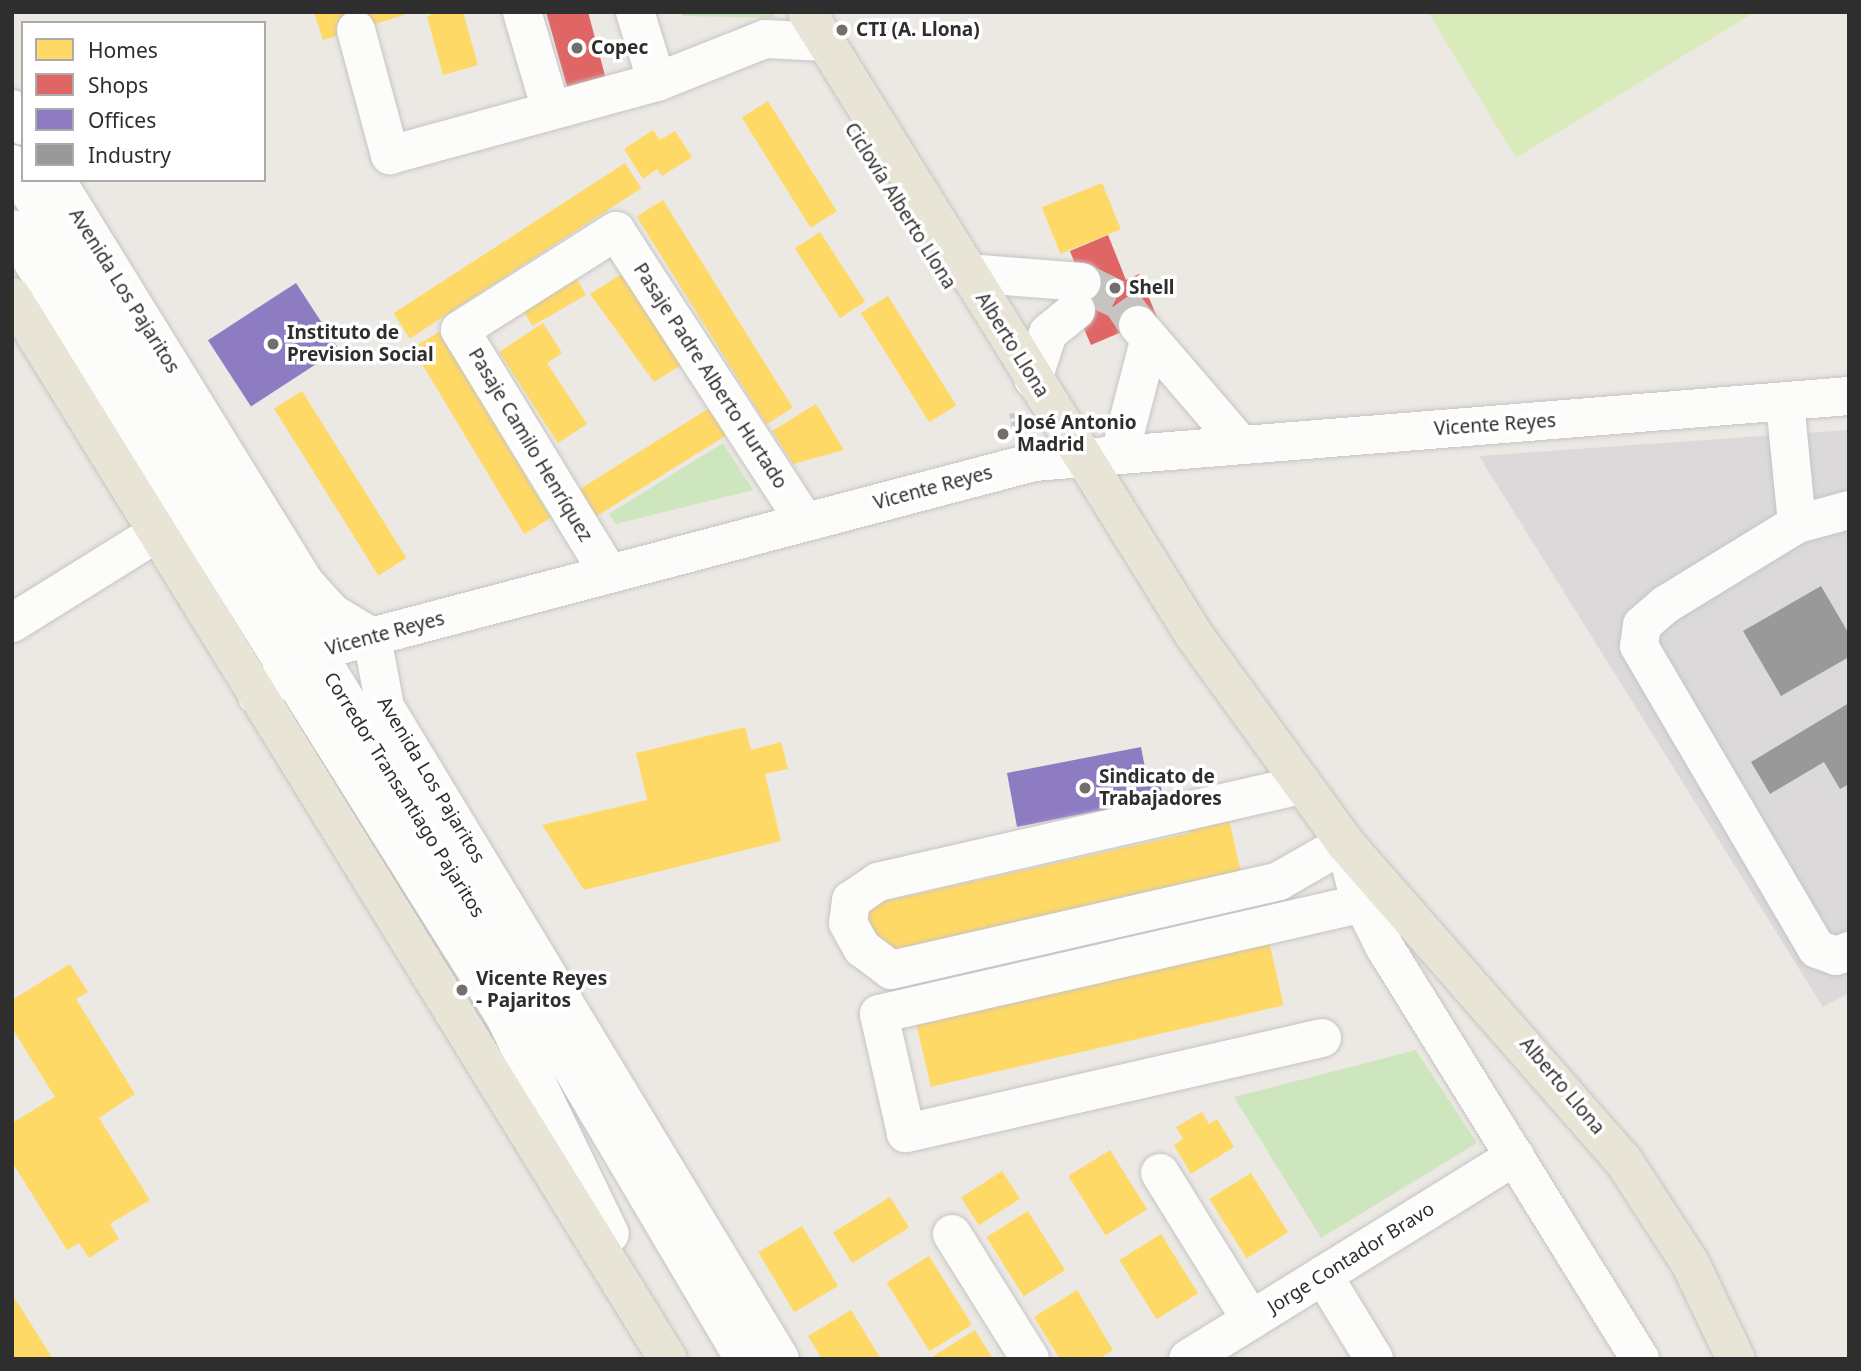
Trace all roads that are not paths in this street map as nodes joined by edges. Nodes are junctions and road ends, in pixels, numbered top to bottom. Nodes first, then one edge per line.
1 (522, 12) edge
2 (635, 12) edge
3 (816, 27) edge
4 (356, 30) dead end
5 (657, 82) junction
6 (551, 110) junction
7 (12, 164) edge
8 (21, 181) edge
9 (22, 182) edge
10 (57, 182) edge
11 (12, 229) edge
12 (616, 231) joint
13 (967, 272) junction
14 (12, 297) edge
15 (1019, 390) junction
16 (1849, 396) edge
17 (1786, 403) junction
18 (1241, 445) junction
19 (1120, 453) junction
20 (1080, 456) junction
21 (1849, 510) edge
22 (805, 522) junction
23 (1797, 524) junction
24 (159, 533) junction
25 (610, 574) junction
26 (12, 623) edge
27 (372, 637) junction
28 (285, 673) junction
29 (1301, 785) junction
30 (1345, 843) junction
31 (1362, 903) junction
32 (1849, 951) edge
33 (1322, 1038) dead end
34 (1514, 1156) junction
35 (1160, 1173) dead end
36 (952, 1234) dead end
37 (1690, 1263) junction
38 (1323, 1275) junction
39 (1251, 1320) junction
40 (668, 1359) edge
41 (687, 1359) edge
42 (744, 1359) edge
43 (780, 1359) edge
44 (1030, 1359) edge
45 (1188, 1359) edge
46 (1374, 1359) edge
47 (1640, 1359) edge
48 (1736, 1359) edge
49 (1758, 1359) edge

1 - 6 street
2 - 5 street
3 - 5 street
3 - 13 main road, Alberto Llona
4 - 6 street
5 - 6 street
7 - 8 street, Corredor Transantiago Pajaritos
9 - 28 street, Corredor Transantiago Pajaritos
10 - 27 street, Avenida Los Pajaritos
11 - 28 street, Corredor Transantiago Pajaritos
12 - 22 street, Pasaje Padre Alberto Hurtado
12 - 25 street, Pasaje Camilo Henríquez
13 - 15 main road, Alberto Llona
13 - 15 street
14 - 24 main road
15 - 20 main road, Alberto Llona
16 - 17 street, Vicente Reyes
17 - 18 street, Vicente Reyes
17 - 23 street
18 - 19 street, Vicente Reyes
18 - 19 street
19 - 20 street, Vicente Reyes
20 - 22 street, Vicente Reyes
20 - 29 main road, Alberto Llona
21 - 23 street
22 - 25 street, Vicente Reyes
23 - 32 street
24 - 26 street
24 - 28 main road
25 - 27 street, Vicente Reyes
27 - 28 street, Vicente Reyes
27 - 43 street, Avenida Los Pajaritos
28 - 40 main road
28 - 41 street, Corredor Transantiago Pajaritos
28 - 42 street, Corredor Transantiago Pajaritos
29 - 30 main road, Alberto Llona
29 - 30 street
30 - 31 street, Alberto Llona
30 - 37 main road, Alberto Llona
31 - 33 street
31 - 34 street, Alberto Llona
34 - 38 street, Jorge Contador Bravo
34 - 47 street, Alberto Llona
35 - 39 street
36 - 44 street
37 - 48 main road, Alberto Llona
37 - 49 main road
38 - 39 street, Jorge Contador Bravo
38 - 46 street
39 - 45 street, Jorge Contador Bravo

